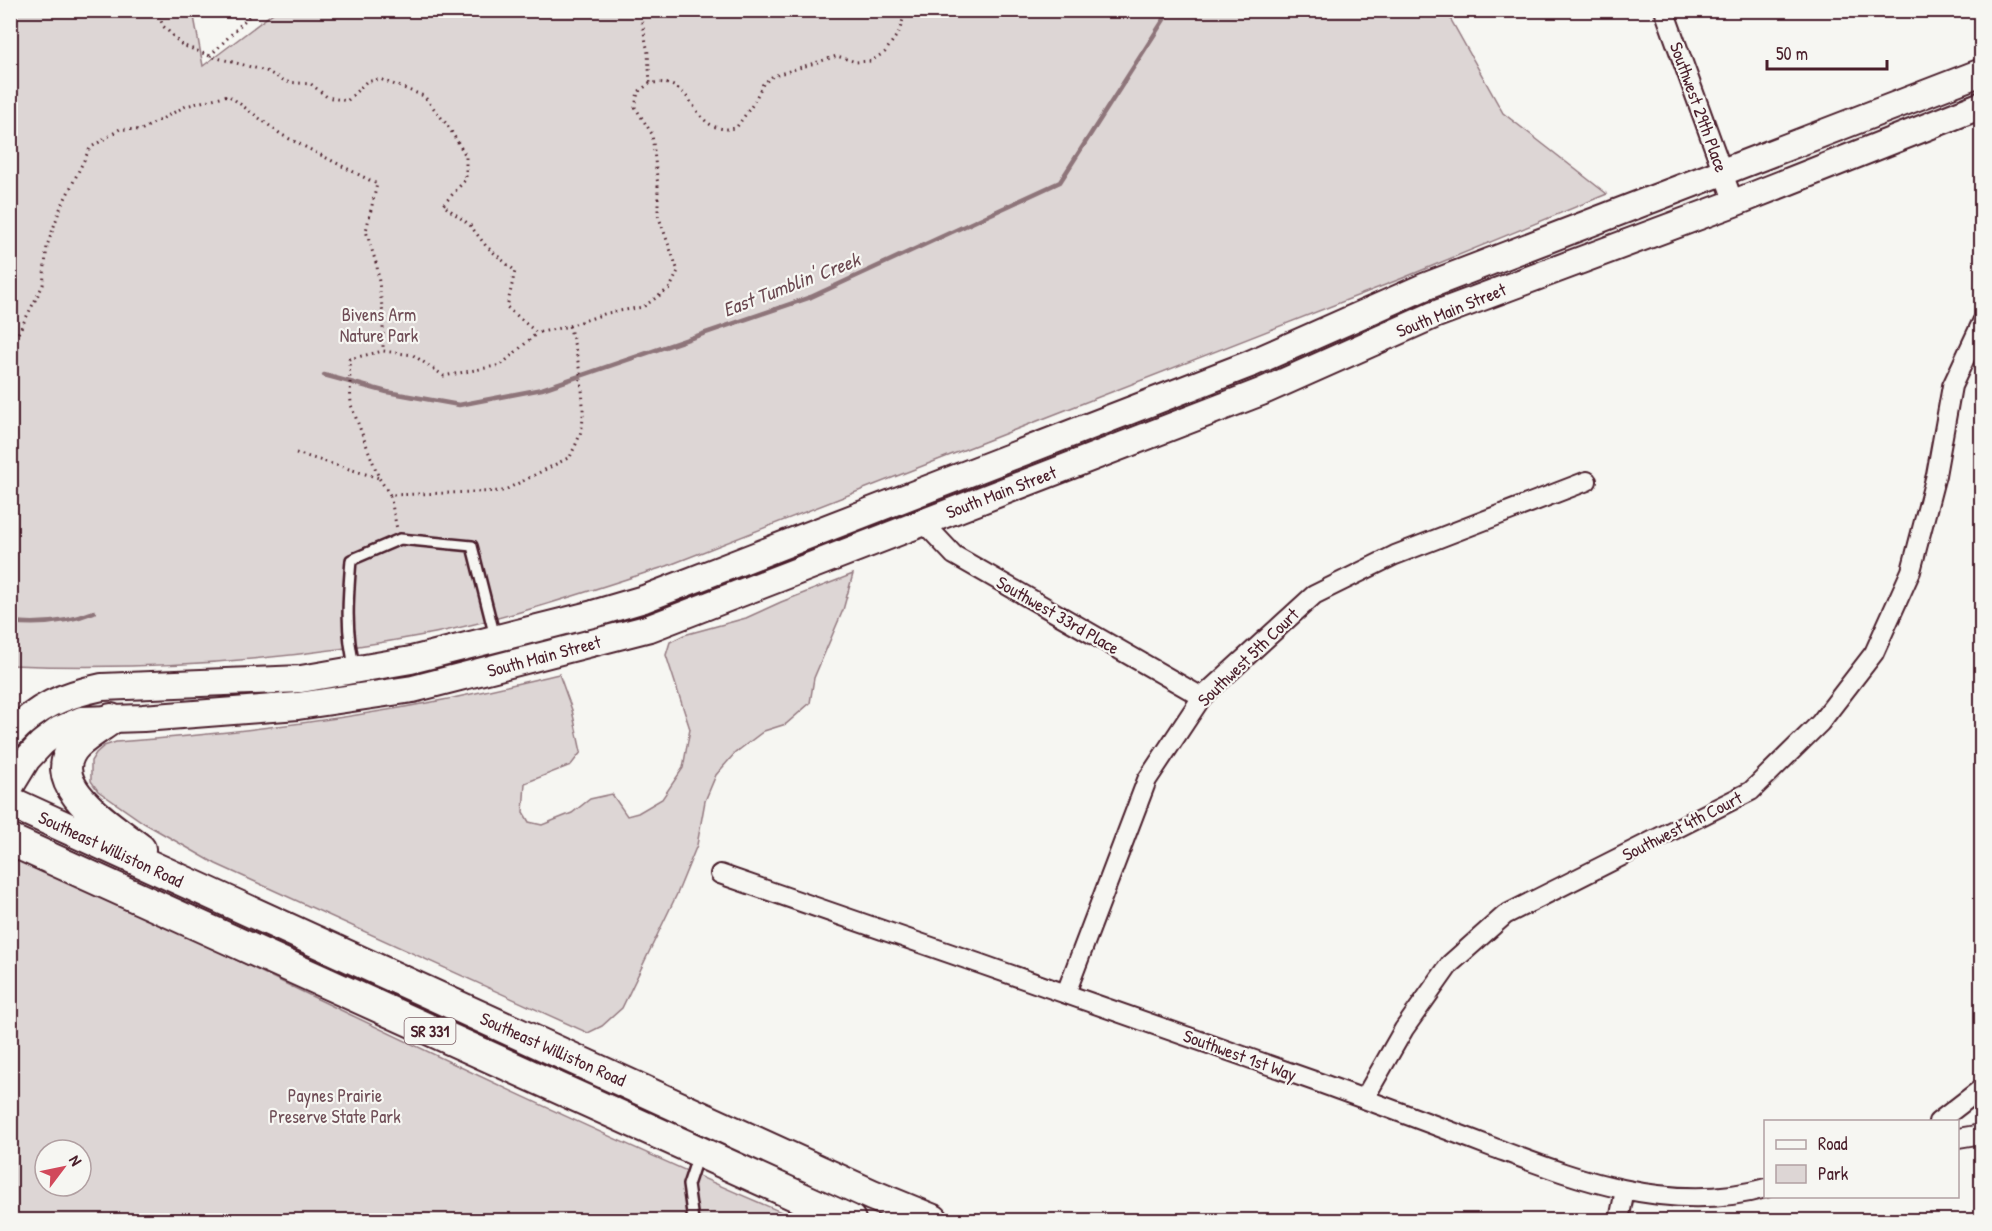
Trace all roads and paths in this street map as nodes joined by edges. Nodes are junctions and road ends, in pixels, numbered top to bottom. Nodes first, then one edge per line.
1 (156, 10) edge
2 (255, 10) edge
3 (644, 10) edge
4 (906, 10) edge
5 (1664, 10) edge
6 (210, 56) junction
7 (1982, 72) edge
8 (650, 82) junction
9 (1982, 105) edge
10 (1723, 173) junction
11 (1734, 202) junction
12 (1982, 322) edge
13 (569, 326) junction
14 (537, 333) junction
15 (10, 349) edge
16 (383, 351) junction
17 (296, 453) dead end
18 (379, 478) junction
19 (1587, 481) dead end
20 (390, 495) junction
21 (911, 495) junction
22 (923, 522) junction
23 (400, 539) junction
24 (593, 614) junction
25 (495, 640) junction
26 (603, 641) junction
27 (355, 669) junction
28 (381, 694) junction
29 (1202, 696) junction
30 (111, 719) junction
31 (10, 735) edge
32 (10, 787) edge
33 (10, 802) edge
34 (10, 840) edge
35 (720, 874) dead end
36 (182, 882) junction
37 (1066, 993) junction
38 (1982, 1088) edge
39 (1364, 1099) junction
40 (1941, 1120) edge
41 (712, 1121) junction
42 (1982, 1134) edge
43 (1959, 1138) edge
44 (699, 1153) junction
45 (1764, 1189) edge
46 (1625, 1190) junction
47 (693, 1221) edge
48 (850, 1221) edge
49 (933, 1221) edge
50 (1619, 1221) edge

1 - 6 path
2 - 6 path
3 - 8 path
4 - 8 path
5 - 10 street, Southwest 29th Place
6 - 14 path
7 - 10 main road, South Main Street
8 - 13 path
9 - 11 main road, South Main Street
10 - 11 street, Southwest 29th Place
10 - 21 main road, South Main Street
11 - 22 main road, South Main Street
12 - 39 street, Southwest 4th Court
13 - 14 path
13 - 20 path
14 - 16 path
15 - 16 path
16 - 18 path
17 - 18 path
18 - 20 path
19 - 29 street, Southwest 5th Court
20 - 23 path
21 - 22 main road
21 - 24 main road, South Main Street
22 - 26 main road, South Main Street
22 - 29 street, Southwest 33rd Place
23 - 25 lane
23 - 27 lane
24 - 25 main road, South Main Street
24 - 26 main road
25 - 27 main road, South Main Street
26 - 28 main road, South Main Street
27 - 28 main road
27 - 31 main road, South Main Street
28 - 30 main road, South Main Street
29 - 37 street, Southwest 5th Court
30 - 32 main road, South Main Street
30 - 36 highway
33 - 36 highway, Southeast Williston Road / SR 331
34 - 44 highway, Southeast Williston Road / SR 331
35 - 37 street, Southwest 1st Way
36 - 41 highway, Southeast Williston Road / SR 331
37 - 39 street, Southwest 1st Way
38 - 40 street
39 - 46 street, Southwest 1st Way
41 - 44 highway
41 - 49 highway, Southeast Williston Road / SR 331
42 - 43 street
44 - 47 lane
44 - 48 highway, Southeast Williston Road / SR 331
45 - 46 street, Southwest 1st Way
46 - 50 street

